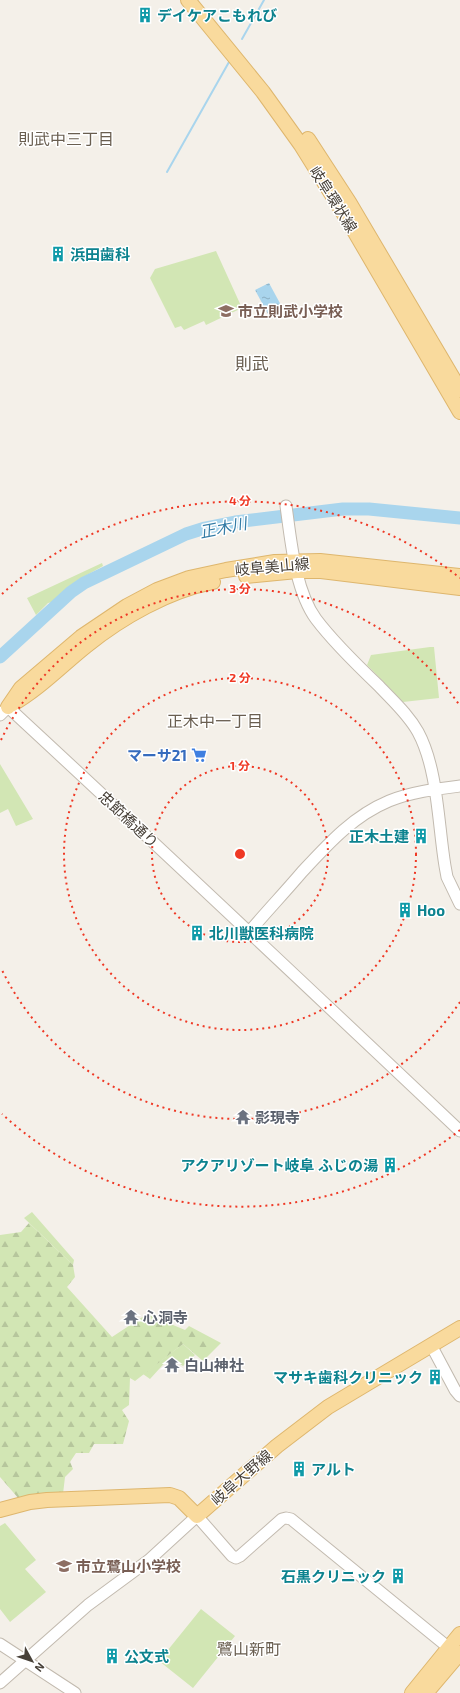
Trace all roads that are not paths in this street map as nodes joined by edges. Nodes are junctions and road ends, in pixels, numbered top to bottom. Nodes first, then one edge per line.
1 (188, 0) edge
2 (200, 0) edge
3 (460, 390) edge
4 (460, 412) edge
5 (287, 512) dead end
6 (296, 567) junction
7 (460, 576) edge
8 (460, 588) edge
9 (3, 708) edge
10 (460, 786) edge
11 (434, 789) junction
12 (460, 904) edge
13 (250, 931) junction
14 (460, 1131) edge
15 (460, 1328) edge
16 (431, 1345) junction
17 (460, 1396) edge
18 (0, 1510) edge
19 (197, 1516) junction
20 (460, 1634) edge
21 (0, 1644) edge
22 (456, 1652) edge
23 (24, 1661) junction
24 (0, 1683) edge
25 (75, 1693) edge
26 (412, 1693) edge
27 (426, 1693) edge

1 - 4 main road, 岐阜環状線
2 - 3 main road, 岐阜環状線
5 - 6 street
6 - 7 main road, 岐阜美山線
6 - 8 main road, 岐阜美山線
6 - 9 main road, 岐阜美山線
6 - 11 street
9 - 13 street, 忠節橋通り
10 - 11 street
11 - 12 street
11 - 13 street
13 - 14 street, 忠節橋通り
15 - 16 main road, 岐阜大野線
16 - 17 street
16 - 19 main road, 岐阜大野線
18 - 19 main road, 岐阜大野線
19 - 22 street
19 - 23 street
20 - 22 main road
21 - 23 street
22 - 26 main road
22 - 27 main road
23 - 24 street
23 - 25 street

